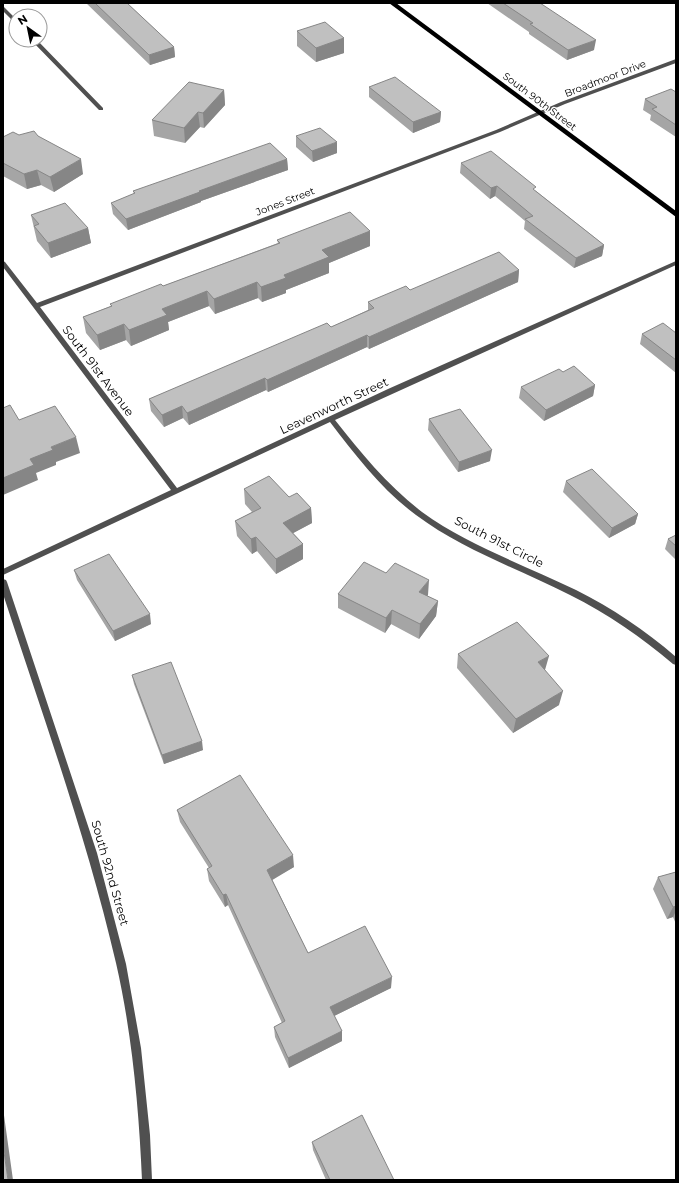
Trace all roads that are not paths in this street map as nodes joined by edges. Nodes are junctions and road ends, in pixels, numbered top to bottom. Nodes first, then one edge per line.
1 (392, 3) edge
2 (42, 48) edge
3 (676, 61) edge
4 (101, 109) dead end
5 (540, 113) junction
6 (676, 215) edge
7 (3, 263) edge
8 (676, 263) edge
9 (36, 306) junction
10 (331, 419) junction
11 (176, 492) junction
12 (3, 572) edge
13 (3, 582) edge
14 (676, 662) edge
15 (147, 1180) edge

1 - 5 main road, South 90th Street
2 - 4 street
3 - 5 street, Broadmoor Drive
5 - 6 main road, South 90th Street
5 - 9 street, Jones Street
7 - 9 street, South 91st Avenue
8 - 10 street, Leavenworth Street
9 - 11 street, South 91st Avenue
10 - 11 street, Leavenworth Street
10 - 14 street, South 91st Circle
11 - 12 street, Leavenworth Street
13 - 15 street, South 92nd Street

